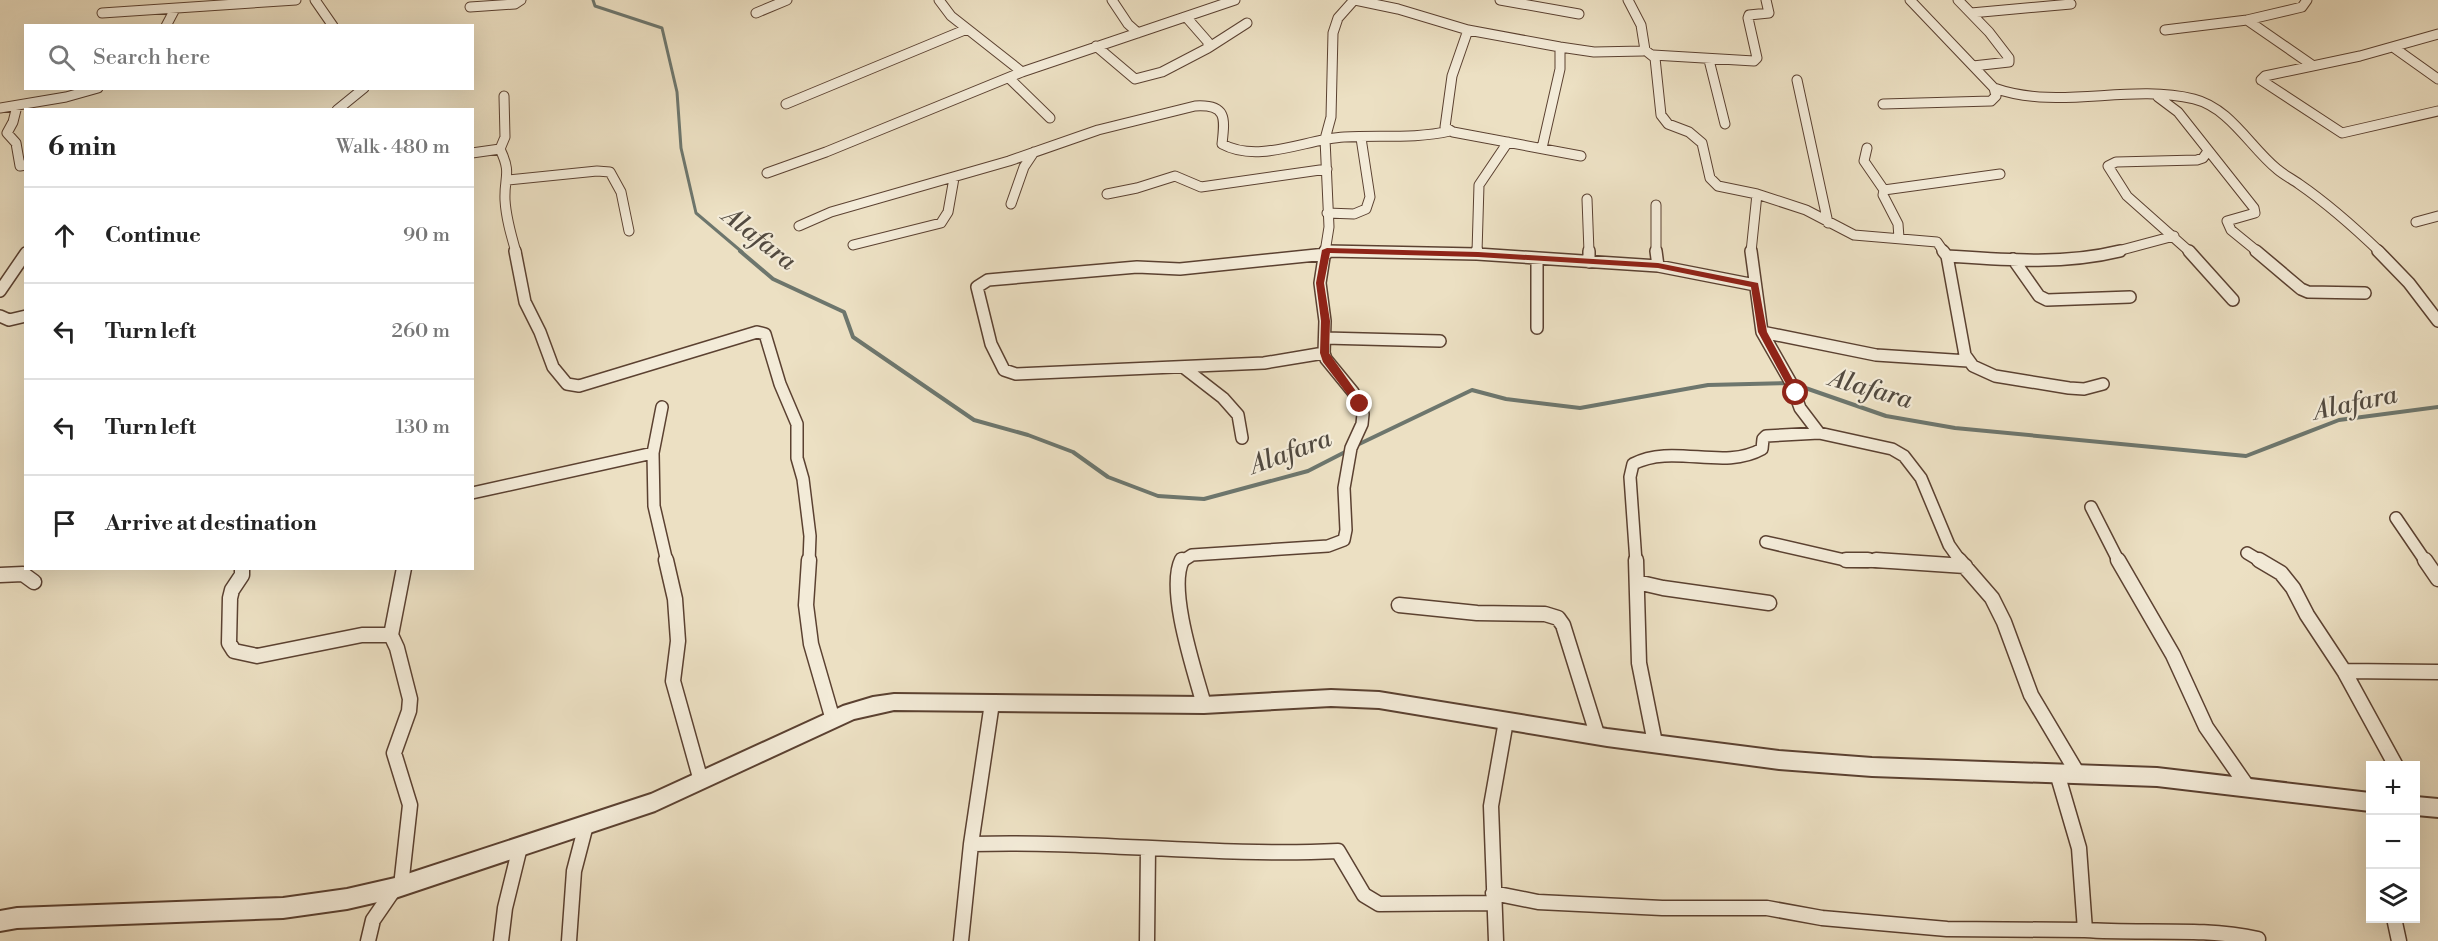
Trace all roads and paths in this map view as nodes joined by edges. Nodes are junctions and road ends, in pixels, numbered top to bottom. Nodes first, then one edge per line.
1 (296, 0) edge
2 (315, 0) edge
3 (521, 0) edge
4 (787, 0) edge
5 (939, 0) edge
6 (1112, 0) edge
7 (1235, 0) edge
8 (1354, 0) edge
9 (1500, 0) edge
10 (1628, 0) edge
11 (1766, 0) edge
12 (1910, 0) edge
13 (1958, 0) edge
14 (2307, 0) edge
15 (2071, 4) dead end
16 (470, 7) dead end
17 (175, 9) junction
18 (102, 13) dead end
19 (756, 13) dead end
20 (1971, 13) junction
21 (1579, 14) dead end
22 (1187, 18) junction
23 (2247, 20) junction
24 (1247, 23) dead end
25 (167, 24) edge
26 (331, 24) edge
27 (968, 29) junction
28 (1468, 30) junction
29 (2165, 30) dead end
30 (1138, 33) junction
31 (2438, 34) edge
32 (1096, 46) junction
33 (1560, 47) junction
34 (2393, 47) junction
35 (1208, 48) junction
36 (1649, 52) junction
37 (1709, 60) junction
38 (2312, 65) junction
39 (1972, 66) junction
40 (1022, 72) junction
41 (1009, 78) junction
42 (2438, 79) edge
43 (1797, 80) dead end
44 (1994, 88) junction
45 (89, 90) edge
46 (362, 90) edge
47 (504, 96) dead end
48 (2157, 96) junction
49 (786, 104) dead end
50 (1883, 104) dead end
51 (17, 106) junction
52 (0, 108) edge
53 (339, 108) edge
54 (2438, 111) edge
55 (1050, 118) dead end
56 (1725, 124) dead end
57 (1450, 130) junction
58 (1361, 138) junction
59 (1325, 139) junction
60 (1508, 142) junction
61 (1542, 148) junction
62 (1867, 148) dead end
63 (500, 149) junction
64 (2208, 151) junction
65 (1034, 152) junction
66 (474, 153) edge
67 (1581, 156) dead end
68 (24, 165) edge
69 (1327, 169) junction
70 (767, 173) dead end
71 (2000, 174) dead end
72 (954, 177) junction
73 (508, 180) junction
74 (1884, 190) junction
75 (1107, 194) dead end
76 (1757, 194) junction
77 (1587, 199) dead end
78 (1011, 204) dead end
79 (1656, 205) dead end
80 (1327, 213) junction
81 (2438, 216) edge
82 (2416, 222) dead end
83 (1827, 223) junction
84 (799, 226) dead end
85 (629, 231) dead end
86 (2174, 236) junction
87 (1899, 238) junction
88 (853, 245) dead end
89 (1327, 252) junction
90 (1478, 254) junction
91 (24, 256) edge
92 (1947, 256) junction
93 (1537, 258) junction
94 (2013, 260) junction
95 (1589, 262) junction
96 (1658, 266) junction
97 (1755, 285) junction
98 (0, 291) edge
99 (2366, 293) dead end
100 (2130, 297) dead end
101 (2233, 300) dead end
102 (0, 316) edge
103 (24, 316) edge
104 (2438, 321) edge
105 (1537, 328) dead end
106 (1762, 332) junction
107 (1325, 338) junction
108 (1440, 341) dead end
109 (1324, 353) junction
110 (1968, 361) junction
111 (1183, 368) junction
112 (2103, 384) dead end
113 (662, 407) dead end
114 (1819, 433) junction
115 (1242, 438) dead end
116 (653, 453) junction
117 (474, 494) edge
118 (2091, 507) dead end
119 (2396, 518) dead end
120 (1766, 542) dead end
121 (2247, 553) dead end
122 (1965, 566) junction
123 (242, 570) edge
124 (404, 570) edge
125 (0, 575) edge
126 (2438, 579) edge
127 (34, 582) dead end
128 (1637, 582) junction
129 (1769, 603) dead end
130 (1399, 605) dead end
131 (391, 635) junction
132 (2344, 670) junction
133 (2438, 672) edge
134 (992, 703) junction
135 (1204, 705) junction
136 (833, 720) junction
137 (1506, 721) junction
138 (1597, 734) junction
139 (1655, 743) junction
140 (2394, 761) edge
141 (2057, 773) junction
142 (2078, 774) junction
143 (700, 781) junction
144 (2247, 786) junction
145 (2366, 806) edge
146 (586, 825) junction
147 (972, 844) junction
148 (520, 847) junction
149 (1148, 848) junction
150 (398, 887) junction
151 (1493, 898) junction
152 (0, 921) edge
153 (2395, 923) edge
154 (2085, 930) junction
155 (2258, 939) dead end
156 (368, 941) edge
157 (501, 941) edge
158 (569, 941) edge
159 (962, 941) edge
160 (1147, 941) edge
161 (1496, 941) edge
162 (2399, 941) edge

1 - 17 street
2 - 26 street
3 - 16 street
4 - 19 street
5 - 27 street
6 - 30 street
7 - 22 street
8 - 28 street
8 - 59 street
9 - 21 street
10 - 36 street
11 - 37 street
12 - 39 street
13 - 20 street
14 - 23 street
15 - 20 street
17 - 18 street
17 - 25 street
20 - 39 street
22 - 30 street
22 - 35 street
23 - 29 street
23 - 38 street
24 - 35 street
27 - 40 street
27 - 49 street
28 - 33 street
28 - 57 street
30 - 32 street
31 - 34 street
32 - 35 street
32 - 40 street
33 - 36 street
33 - 61 street
34 - 38 street
34 - 42 street
36 - 37 street
36 - 76 street
37 - 56 street
38 - 54 street
39 - 44 street
40 - 41 street
41 - 55 street
41 - 70 street
43 - 83 street
44 - 48 street
44 - 50 street
45 - 51 street
46 - 53 street
47 - 63 street
48 - 64 street
48 - 104 street
51 - 52 street
51 - 68 street
57 - 58 street
57 - 60 street
58 - 59 street
58 - 80 street
59 - 65 street
59 - 69 street
60 - 61 street
60 - 90 street
61 - 67 street
62 - 74 street
63 - 66 street
63 - 73 street
64 - 86 street
64 - 99 street
65 - 72 street
65 - 78 street
69 - 75 street
69 - 80 street
71 - 74 street
72 - 84 street
72 - 88 street
73 - 85 street
73 - 136 street
74 - 87 street
76 - 83 street
76 - 97 street
77 - 95 street
79 - 96 street
80 - 89 street
81 - 82 street
83 - 87 street
86 - 94 street
86 - 101 street
87 - 92 street
89 - 90 street
89 - 107 street
89 - 111 street
90 - 93 street
91 - 98 street
92 - 94 street
92 - 110 street
93 - 95 street
93 - 105 street
94 - 100 street
95 - 96 street
96 - 97 street
97 - 106 street
102 - 103 street
106 - 110 street
106 - 114 street
107 - 108 street
107 - 109 street
109 - 111 street
109 - 135 street
110 - 112 street
111 - 115 street
113 - 116 street
114 - 122 street
114 - 128 street
116 - 117 street
116 - 143 street
118 - 144 street
119 - 126 street
120 - 122 street
121 - 132 street
122 - 142 street
123 - 131 street
124 - 131 street
125 - 127 street
128 - 129 street
128 - 139 street
130 - 138 street
131 - 150 street
132 - 133 street
132 - 140 street
134 - 135 street
134 - 136 street
134 - 147 street
135 - 137 street
136 - 143 street
137 - 138 street
137 - 151 street
138 - 139 street
139 - 141 street
141 - 142 street
141 - 154 street
142 - 144 street
143 - 146 street
144 - 145 street
146 - 148 street
146 - 158 street
147 - 149 street
147 - 159 street
148 - 150 street
148 - 157 street
149 - 151 street
149 - 160 street
150 - 152 street
150 - 156 street
151 - 154 street
151 - 161 street
153 - 162 street
154 - 155 street

